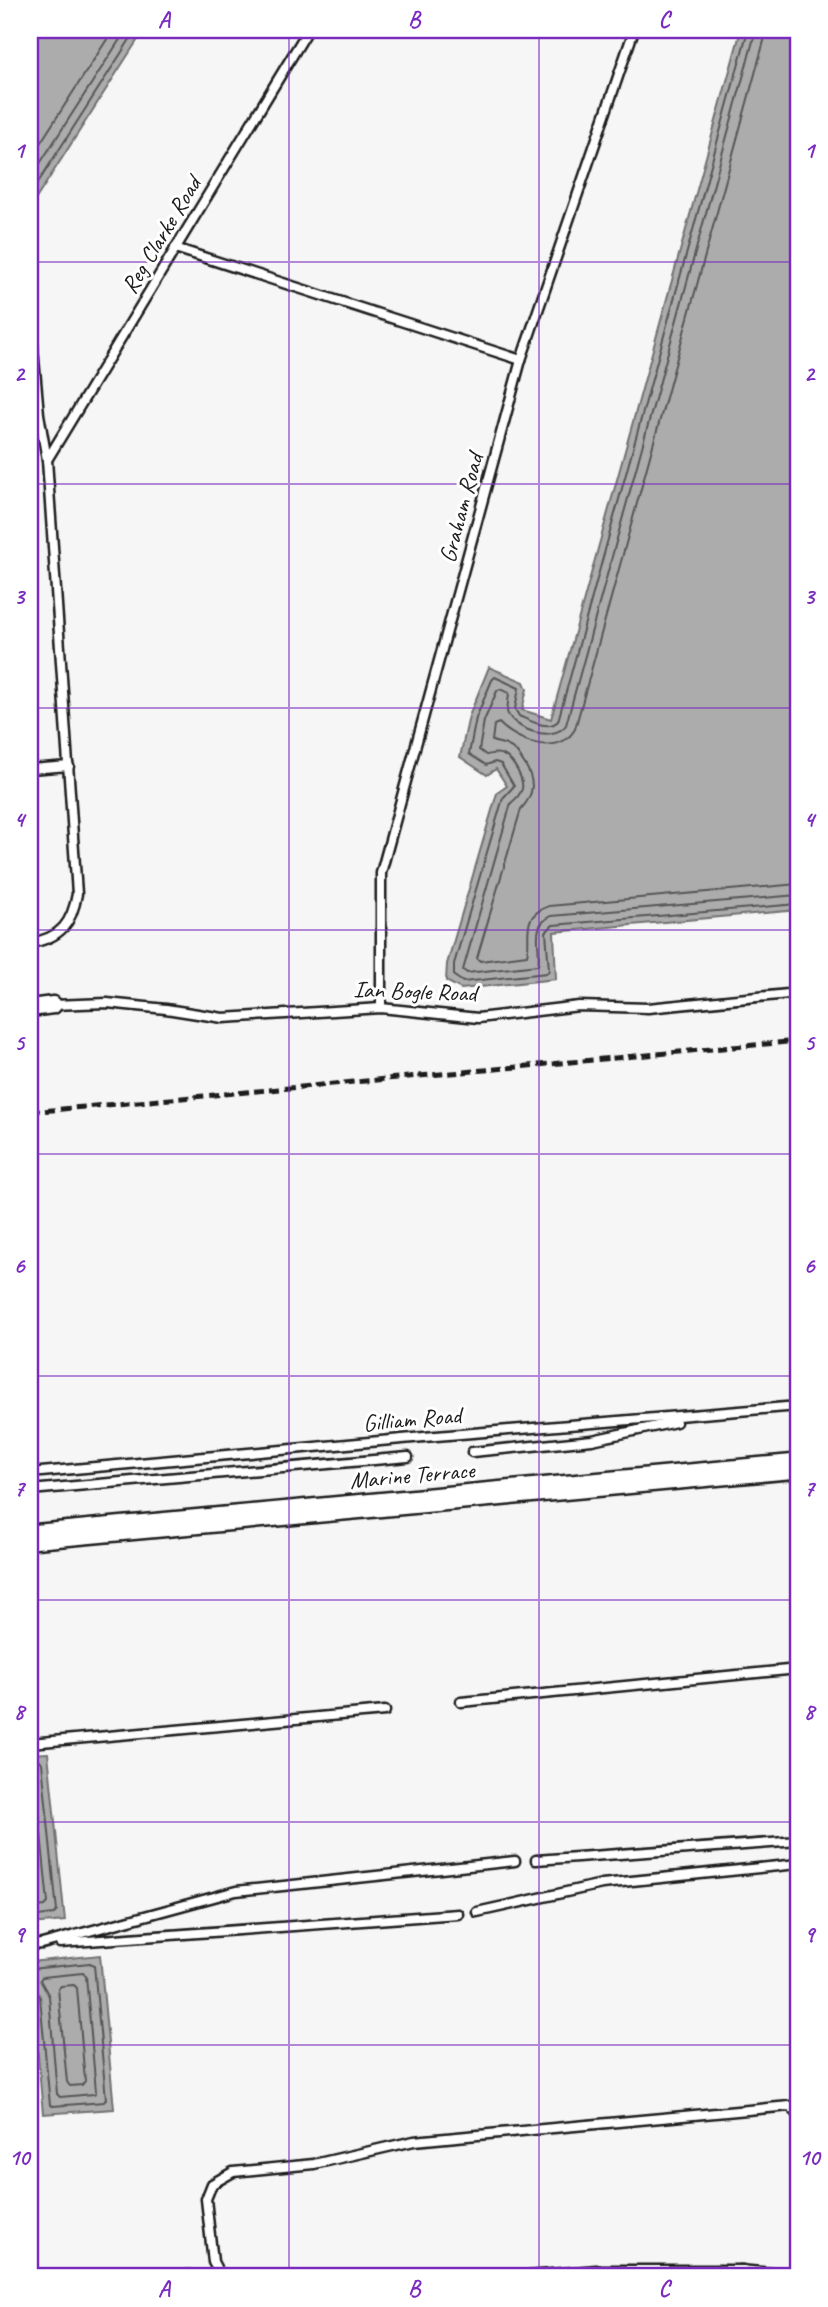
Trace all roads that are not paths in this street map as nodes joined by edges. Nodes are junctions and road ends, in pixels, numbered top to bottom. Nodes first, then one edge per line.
1 (309, 30) edge
2 (634, 30) edge
3 (175, 248) junction
4 (30, 314) edge
5 (521, 360) junction
6 (47, 460) junction
7 (69, 766) junction
8 (30, 769) edge
9 (30, 943) edge
10 (798, 992) edge
11 (53, 1005) joint
12 (30, 1008) edge
13 (381, 1008) junction
14 (798, 1406) edge
15 (705, 1416) junction
16 (472, 1452) dead end
17 (408, 1457) dead end
18 (798, 1466) edge
19 (30, 1473) edge
20 (30, 1490) edge
21 (30, 1537) edge
22 (798, 1669) edge
23 (461, 1702) dead end
24 (384, 1711) dead end
25 (30, 1743) edge
26 (798, 1841) edge
27 (536, 1860) dead end
28 (515, 1861) dead end
29 (798, 1864) edge
30 (477, 1912) dead end
31 (458, 1914) dead end
32 (42, 1944) junction
33 (30, 1945) edge
34 (794, 2106) edge
35 (798, 2114) edge
36 (743, 2270) junction
37 (220, 2277) edge
38 (517, 2277) edge
39 (696, 2277) edge
40 (790, 2277) edge

1 - 3 lane, Reg Clarke Road
2 - 5 lane, Graham Road
3 - 5 lane
3 - 6 lane, Reg Clarke Road
4 - 6 lane
5 - 13 lane, Graham Road
6 - 7 lane
7 - 8 lane
7 - 9 lane
10 - 13 lane, Ian Bogle Road
11 - 12 street, Ian Bogle Road
11 - 13 lane, Ian Bogle Road
14 - 15 lane, Gilliam Road
15 - 16 lane
15 - 19 lane, Gilliam Road
17 - 20 lane
18 - 21 main road, Marine Terrace
22 - 23 lane
24 - 25 lane
26 - 27 lane
28 - 32 lane
29 - 30 lane
31 - 32 lane
32 - 33 lane
34 - 35 lane
34 - 37 lane
36 - 38 lane
36 - 39 lane
36 - 40 lane

